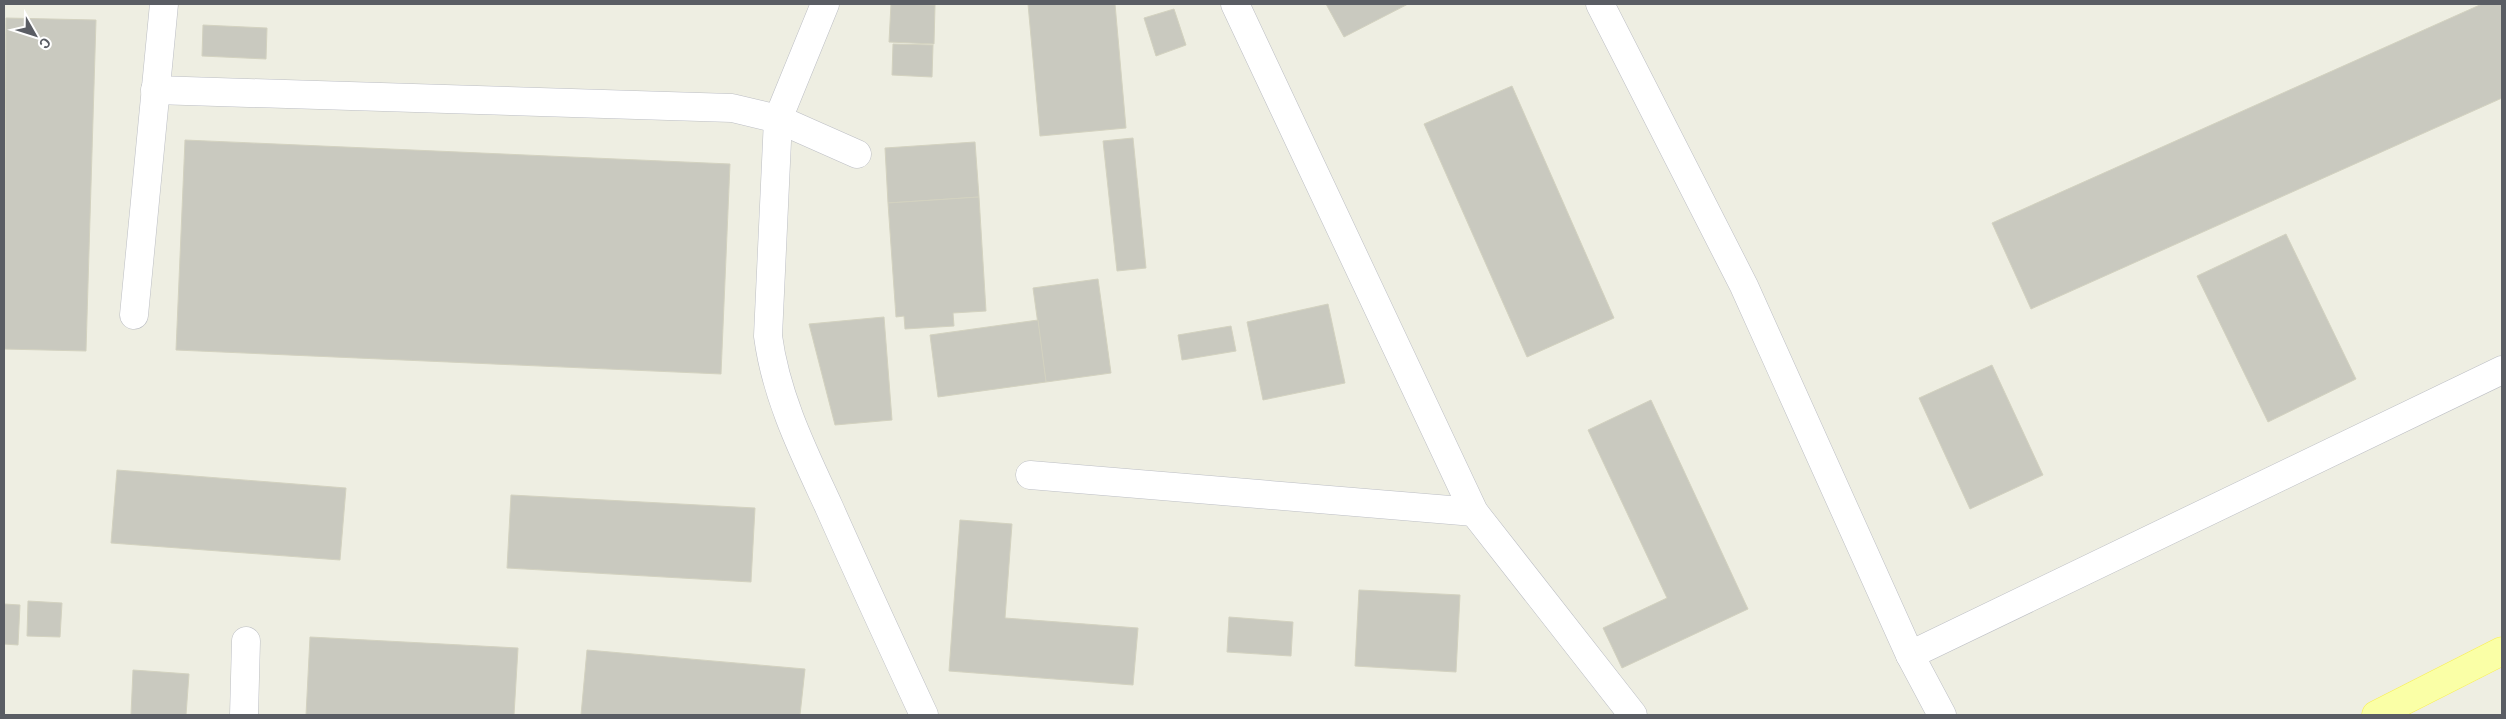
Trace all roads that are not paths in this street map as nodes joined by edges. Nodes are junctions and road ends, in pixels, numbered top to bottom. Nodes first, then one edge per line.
1 (164, 4) edge
2 (825, 4) edge
3 (1236, 4) edge
4 (1600, 4) edge
5 (154, 90) junction
6 (778, 119) junction
7 (857, 154) dead end
8 (134, 315) dead end
9 (2502, 370) edge
10 (1030, 475) dead end
11 (1474, 512) junction
12 (246, 641) dead end
13 (2502, 651) edge
14 (1910, 655) junction
15 (244, 715) edge
16 (924, 715) edge
17 (1634, 715) edge
18 (1942, 715) edge
19 (2376, 715) edge

1 - 5 street
2 - 6 street
3 - 11 street
4 - 14 street
5 - 6 street
5 - 8 street
6 - 7 street
6 - 16 street
9 - 14 street
10 - 11 street
11 - 17 street
12 - 15 street
13 - 19 main road
14 - 18 street

